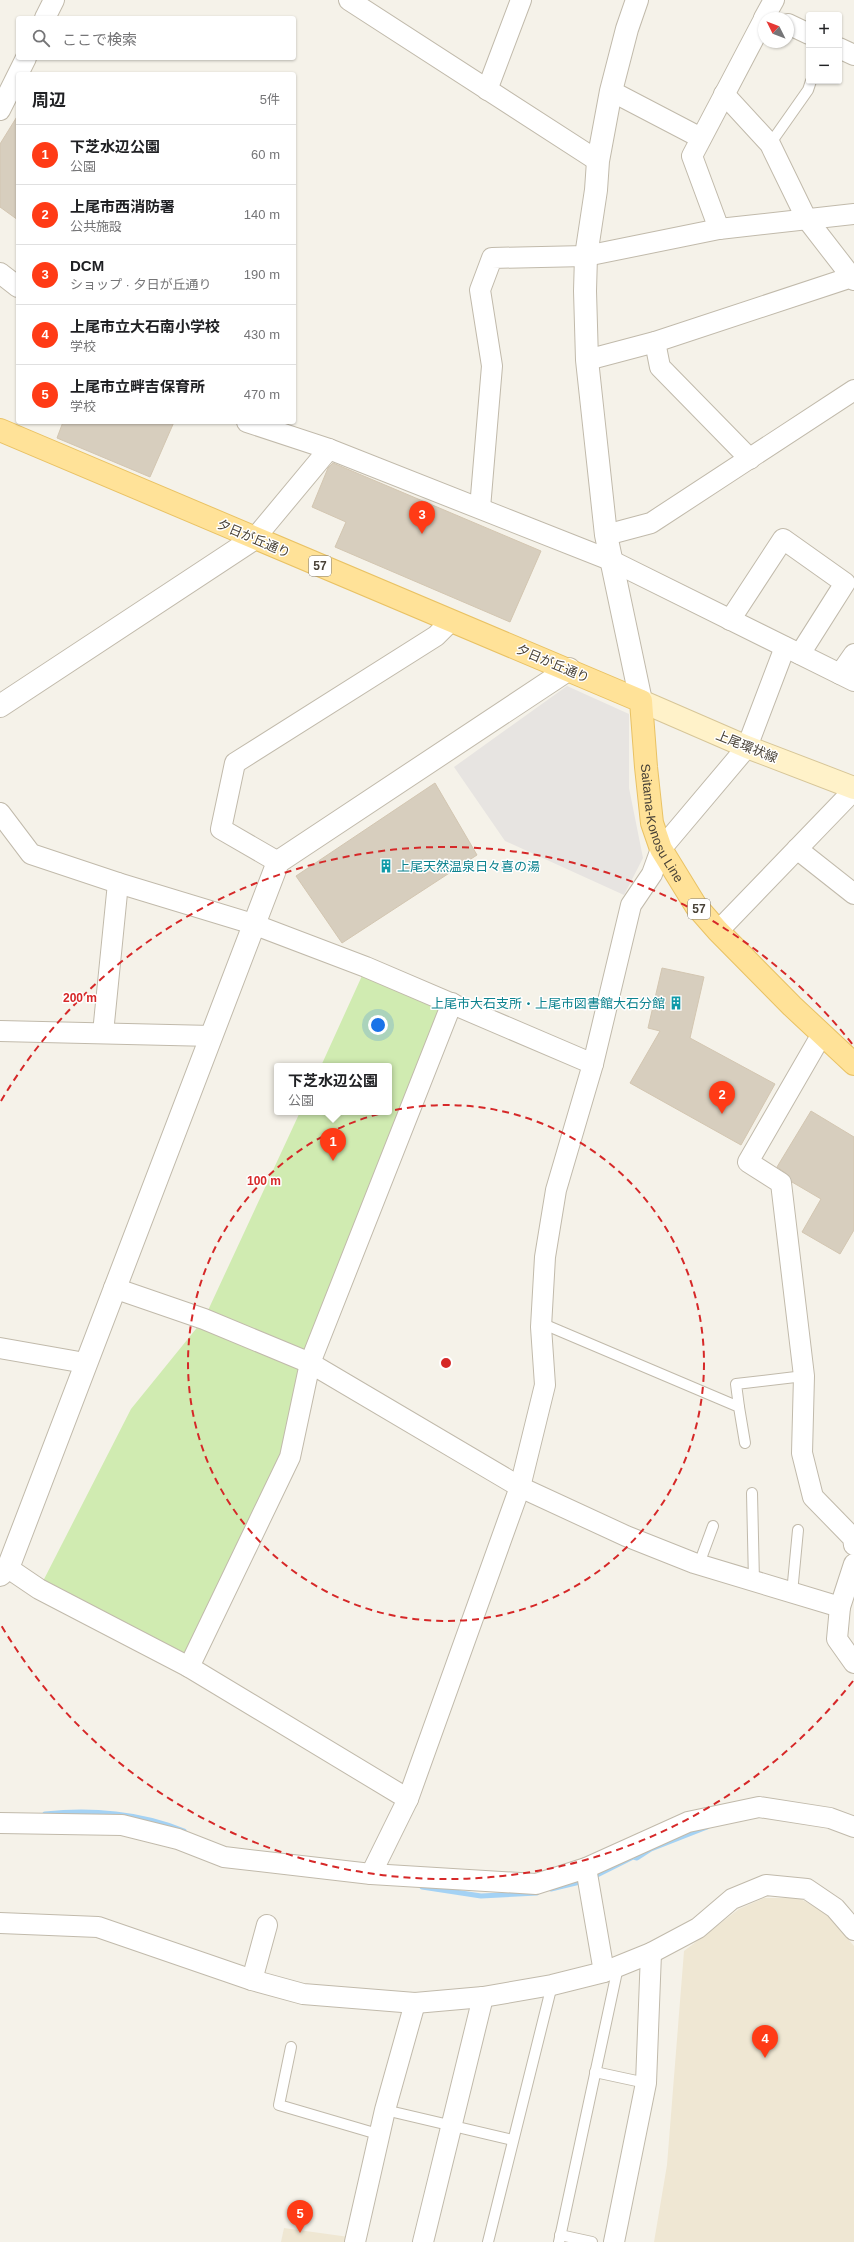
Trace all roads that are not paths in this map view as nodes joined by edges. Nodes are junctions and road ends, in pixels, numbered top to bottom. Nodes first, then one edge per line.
1 (54, 0) edge
2 (349, 0) edge
3 (521, 0) edge
4 (637, 0) edge
5 (46, 16) edge
6 (794, 27) edge
7 (806, 33) edge
8 (758, 34) edge
9 (842, 49) edge
10 (854, 55) edge
11 (25, 60) edge
12 (19, 72) edge
13 (16, 78) edge
14 (810, 84) edge
15 (487, 90) junction
16 (611, 91) junction
17 (724, 94) junction
18 (0, 110) edge
19 (702, 138) junction
20 (770, 144) junction
21 (598, 161) junction
22 (854, 214) edge
23 (806, 218) junction
24 (719, 228) junction
25 (586, 256) junction
26 (0, 273) edge
27 (853, 278) edge
28 (16, 285) edge
29 (656, 342) junction
30 (587, 360) junction
31 (854, 390) edge
32 (253, 424) edge
33 (0, 430) edge
34 (330, 449) junction
35 (750, 459) junction
36 (480, 508) junction
37 (606, 535) junction
38 (255, 538) junction
39 (610, 560) junction
40 (730, 620) junction
41 (451, 621) junction
42 (792, 650) junction
43 (854, 654) edge
44 (569, 669) junction
45 (847, 678) edge
46 (641, 701) junction
47 (0, 706) edge
48 (747, 747) junction
49 (854, 789) edge
50 (0, 812) edge
51 (661, 849) junction
52 (797, 849) junction
53 (278, 862) junction
54 (118, 883) junction
55 (854, 894) edge
56 (253, 924) junction
57 (718, 931) junction
58 (452, 1003) junction
59 (0, 1031) edge
60 (103, 1033) junction
61 (822, 1034) junction
62 (212, 1036) junction
63 (593, 1064) junction
64 (854, 1064) edge
65 (114, 1288) junction
66 (541, 1323) junction
67 (0, 1348) edge
68 (85, 1363) junction
69 (310, 1363) junction
70 (804, 1376) junction
71 (739, 1407) junction
72 (745, 1444) dead end
73 (520, 1488) junction
74 (752, 1493) dead end
75 (713, 1526) dead end
76 (798, 1530) dead end
77 (854, 1545) edge
78 (699, 1564) junction
79 (854, 1564) edge
80 (4, 1572) edge
81 (754, 1581) junction
82 (792, 1593) junction
83 (840, 1606) junction
84 (854, 1663) edge
85 (189, 1667) junction
86 (408, 1799) junction
87 (0, 1823) edge
88 (854, 1827) edge
89 (586, 1868) junction
90 (371, 1874) junction
91 (0, 1923) edge
92 (266, 1925) dead end
93 (854, 1930) edge
94 (651, 1953) junction
95 (611, 1969) junction
96 (252, 1980) junction
97 (552, 1985) junction
98 (483, 1997) junction
99 (415, 2003) junction
100 (291, 2047) dead end
101 (595, 2072) junction
102 (646, 2083) junction
103 (385, 2110) junction
104 (452, 2126) junction
105 (381, 2135) junction
106 (513, 2140) junction
107 (559, 2238) edge
108 (355, 2242) edge
109 (423, 2242) edge
110 (488, 2242) edge
111 (592, 2242) edge
112 (614, 2242) edge

1 - 5 street
2 - 15 street
3 - 15 street
4 - 16 street
6 - 7 street
8 - 17 street
9 - 10 street
11 - 12 street
13 - 18 street
14 - 20 lane
15 - 21 street
16 - 19 street
16 - 21 street
17 - 19 street
17 - 20 street
19 - 24 street
20 - 23 street
21 - 25 street
22 - 23 street
23 - 24 street
23 - 27 street
24 - 25 street
25 - 30 street
25 - 36 street
26 - 28 street
27 - 29 street
29 - 30 street
29 - 35 street
30 - 37 street
31 - 35 street
32 - 34 street
33 - 38 main road, 夕日が丘通り / 57
34 - 36 street
34 - 38 street
35 - 37 street
36 - 39 street
37 - 39 street
38 - 41 main road, 夕日が丘通り / 57
38 - 47 street
39 - 40 street
39 - 46 street
40 - 42 street
40 - 42 street
41 - 44 main road, 夕日が丘通り / 57
41 - 53 street
42 - 45 street
42 - 48 street
43 - 45 street
44 - 46 main road, 夕日が丘通り / 57
44 - 53 street
46 - 48 main road, 上尾環状線
46 - 51 main road, Saitama-Konosu Line / 57
48 - 49 main road, 上尾環状線
48 - 51 street
49 - 52 street
50 - 54 street
51 - 57 main road, Saitama-Konosu Line / 57
51 - 63 street
52 - 55 street
52 - 57 street
53 - 56 street
54 - 56 street
54 - 60 street
56 - 58 street
56 - 62 street
57 - 61 main road, Saitama-Konosu Line / 57
58 - 63 street
58 - 69 street
59 - 60 street
60 - 62 street
61 - 64 main road, Saitama-Konosu Line / 57
61 - 70 street
62 - 65 street
63 - 66 street
65 - 68 street
65 - 69 street
66 - 71 lane
66 - 73 street
67 - 68 street
68 - 80 street
69 - 73 street
69 - 85 street
70 - 71 lane
70 - 77 street
71 - 72 lane
73 - 78 street
73 - 86 street
74 - 81 lane
75 - 78 lane
76 - 82 lane
78 - 81 street
79 - 83 street
80 - 85 street
81 - 82 street
82 - 83 street
83 - 84 street
85 - 86 street
86 - 90 street
87 - 90 street
88 - 89 street
89 - 90 street
89 - 95 street
91 - 96 street
92 - 96 street
93 - 94 street
94 - 95 street
94 - 102 street
95 - 97 street
95 - 101 lane
96 - 99 street
97 - 98 street
97 - 106 lane
98 - 99 street
98 - 104 street
99 - 103 street
100 - 105 lane
101 - 102 lane
101 - 107 lane
102 - 112 street
103 - 104 lane
103 - 105 street
104 - 106 lane
104 - 109 street
105 - 108 street
106 - 110 lane
107 - 111 lane

